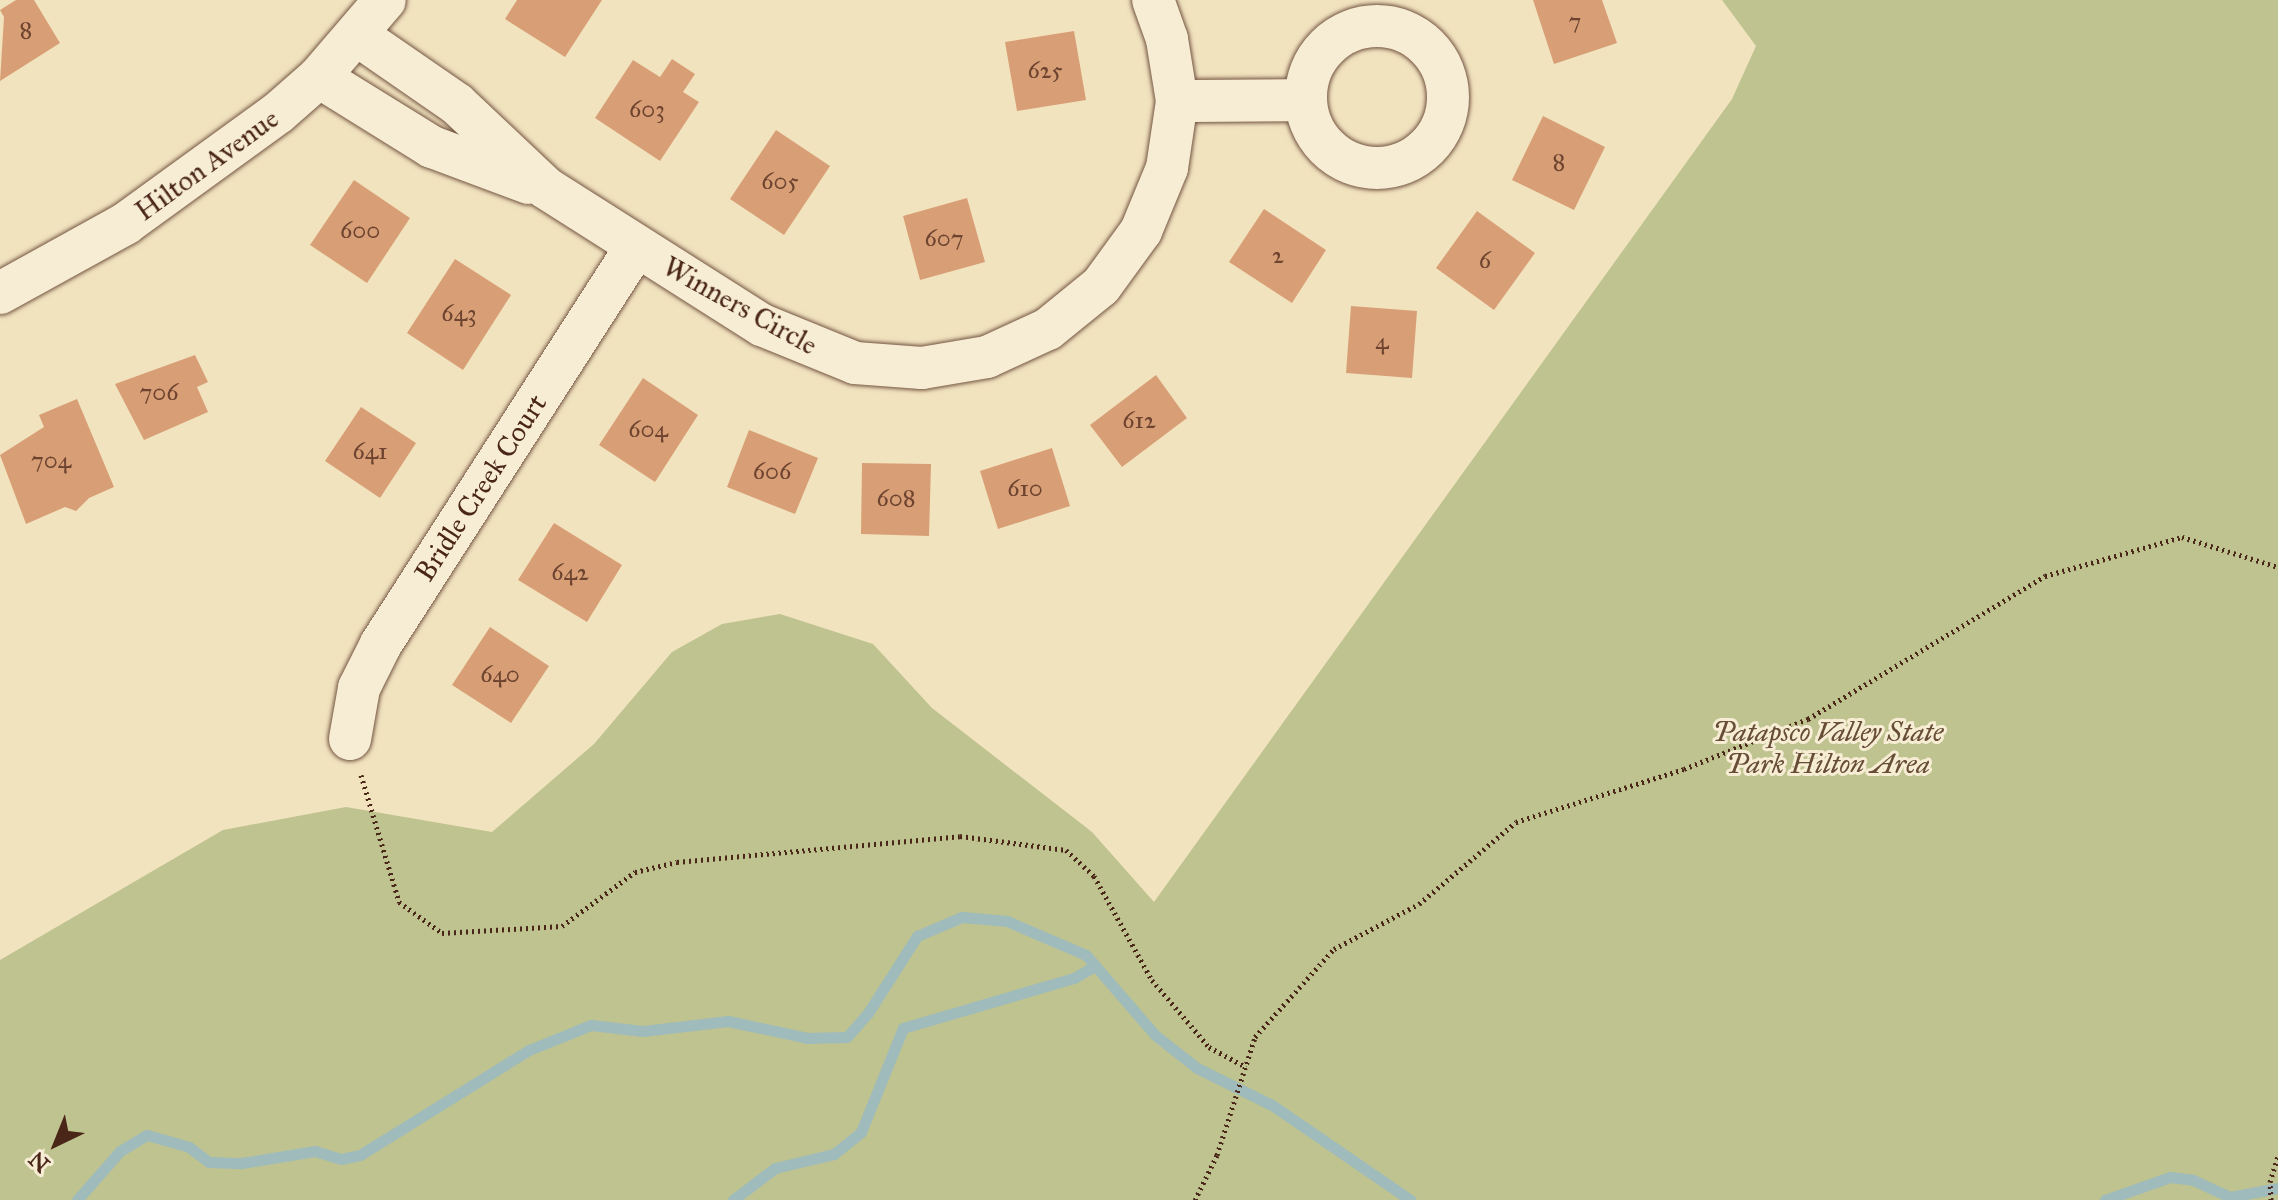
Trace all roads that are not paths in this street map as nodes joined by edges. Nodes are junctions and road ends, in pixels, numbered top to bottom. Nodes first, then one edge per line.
1 (385, 0) edge
2 (1153, 0) edge
3 (357, 35) junction
4 (319, 77) junction
5 (1306, 100) dead end
6 (1177, 101) junction
7 (546, 188) junction
8 (636, 247) junction
9 (0, 293) edge
10 (350, 739) road end

1 - 3 street, Hilton Avenue
2 - 6 street, Winners Circle
3 - 4 street, Hilton Avenue
3 - 7 street, Winners Circle
4 - 7 street, Winners Circle
4 - 9 street, Hilton Avenue
5 - 6 street
6 - 8 street, Winners Circle
7 - 8 street, Winners Circle
8 - 10 street, Bridle Creek Court

